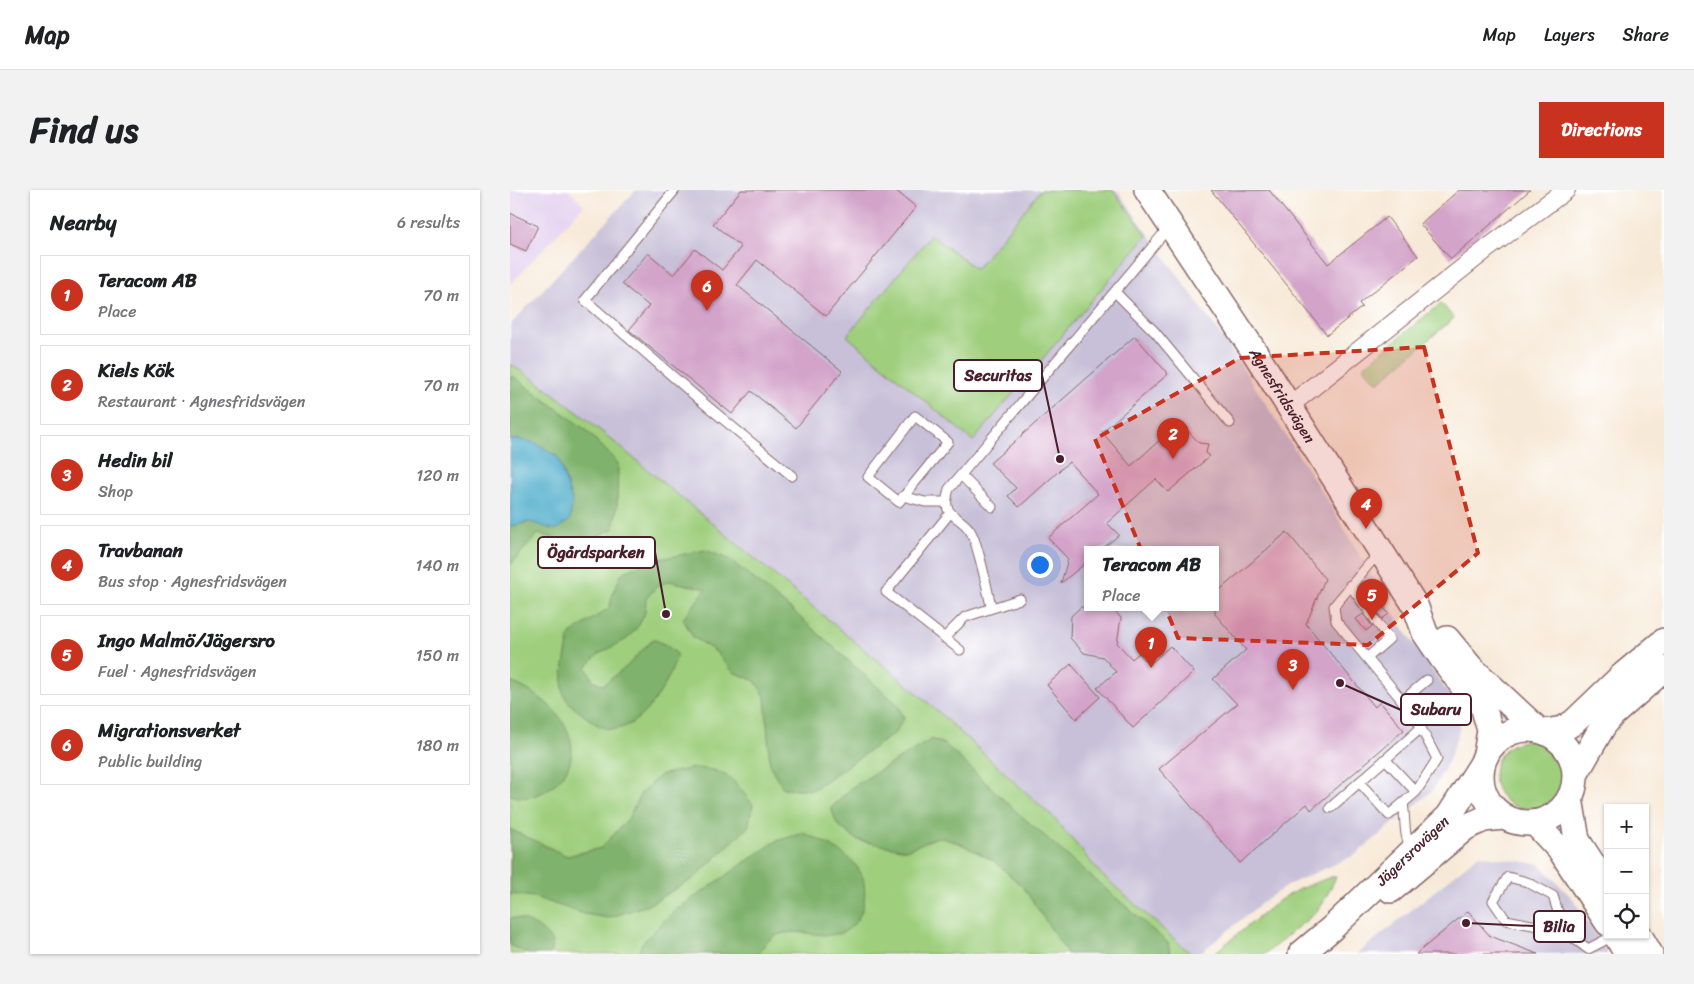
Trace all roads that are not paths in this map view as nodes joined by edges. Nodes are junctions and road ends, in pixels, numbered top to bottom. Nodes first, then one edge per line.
1 (675, 190) edge
2 (1147, 190) edge
3 (1566, 190) edge
4 (1171, 225) junction
5 (1115, 292) junction
6 (1289, 406) junction
7 (1230, 423) dead end
8 (961, 475) junction
9 (792, 476) dead end
10 (904, 496) junction
11 (946, 502) junction
12 (992, 507) dead end
13 (950, 513) junction
14 (1382, 554) junction
15 (1350, 585) junction
16 (1020, 598) dead end
17 (1415, 605) junction
18 (991, 606) junction
19 (944, 638) junction
20 (1664, 641) edge
21 (960, 650) dead end
22 (1367, 658) junction
23 (1664, 669) edge
24 (1427, 680) dead end
25 (1402, 701) junction
26 (1421, 728) junction
27 (1541, 731) junction
28 (1385, 759) junction
29 (1484, 760) junction
30 (1576, 773) junction
31 (1358, 782) junction
32 (1416, 792) junction
33 (1570, 798) junction
34 (1403, 803) junction
35 (1330, 808) dead end
36 (1503, 817) junction
37 (1535, 823) junction
38 (1411, 850) junction
39 (1604, 882) edge
40 (1604, 917) edge
41 (1332, 928) junction
42 (1564, 931) junction
43 (1609, 939) edge
44 (1618, 939) edge
45 (1641, 939) edge
46 (1588, 952) edge
47 (1301, 954) edge
48 (1627, 954) edge
49 (1650, 954) edge

1 - 9 lane
2 - 4 main road, Agnesfridsvägen
3 - 6 street
4 - 5 lane
4 - 6 main road, Agnesfridsvägen
5 - 7 lane
5 - 8 lane
6 - 14 main road, Agnesfridsvägen
8 - 11 lane
8 - 12 lane
10 - 10 lane
10 - 11 lane
11 - 13 lane
13 - 18 lane
13 - 19 lane
14 - 15 lane
14 - 17 main road, Agnesfridsvägen
15 - 22 lane
15 - 22 lane
16 - 18 lane
17 - 27 main road, Agnesfridsvägen
17 - 29 main road, Agnesfridsvägen
18 - 19 lane
19 - 21 lane
20 - 27 main road
22 - 25 lane
23 - 30 main road
24 - 25 lane
25 - 26 lane
26 - 28 lane
26 - 32 lane
27 - 29 main road
27 - 30 main road
28 - 31 lane
28 - 32 lane
29 - 36 main road
29 - 38 main road, Jägersrovägen
30 - 33 main road
31 - 34 lane
31 - 35 lane
32 - 34 lane
33 - 37 main road
33 - 39 main road
34 - 38 lane
36 - 37 main road
36 - 41 main road, Jägersrovägen
37 - 40 main road
38 - 41 main road, Jägersrovägen
41 - 47 main road, Jägersrovägen
42 - 42 lane
42 - 46 lane
43 - 46 lane
44 - 48 main road
45 - 49 main road

